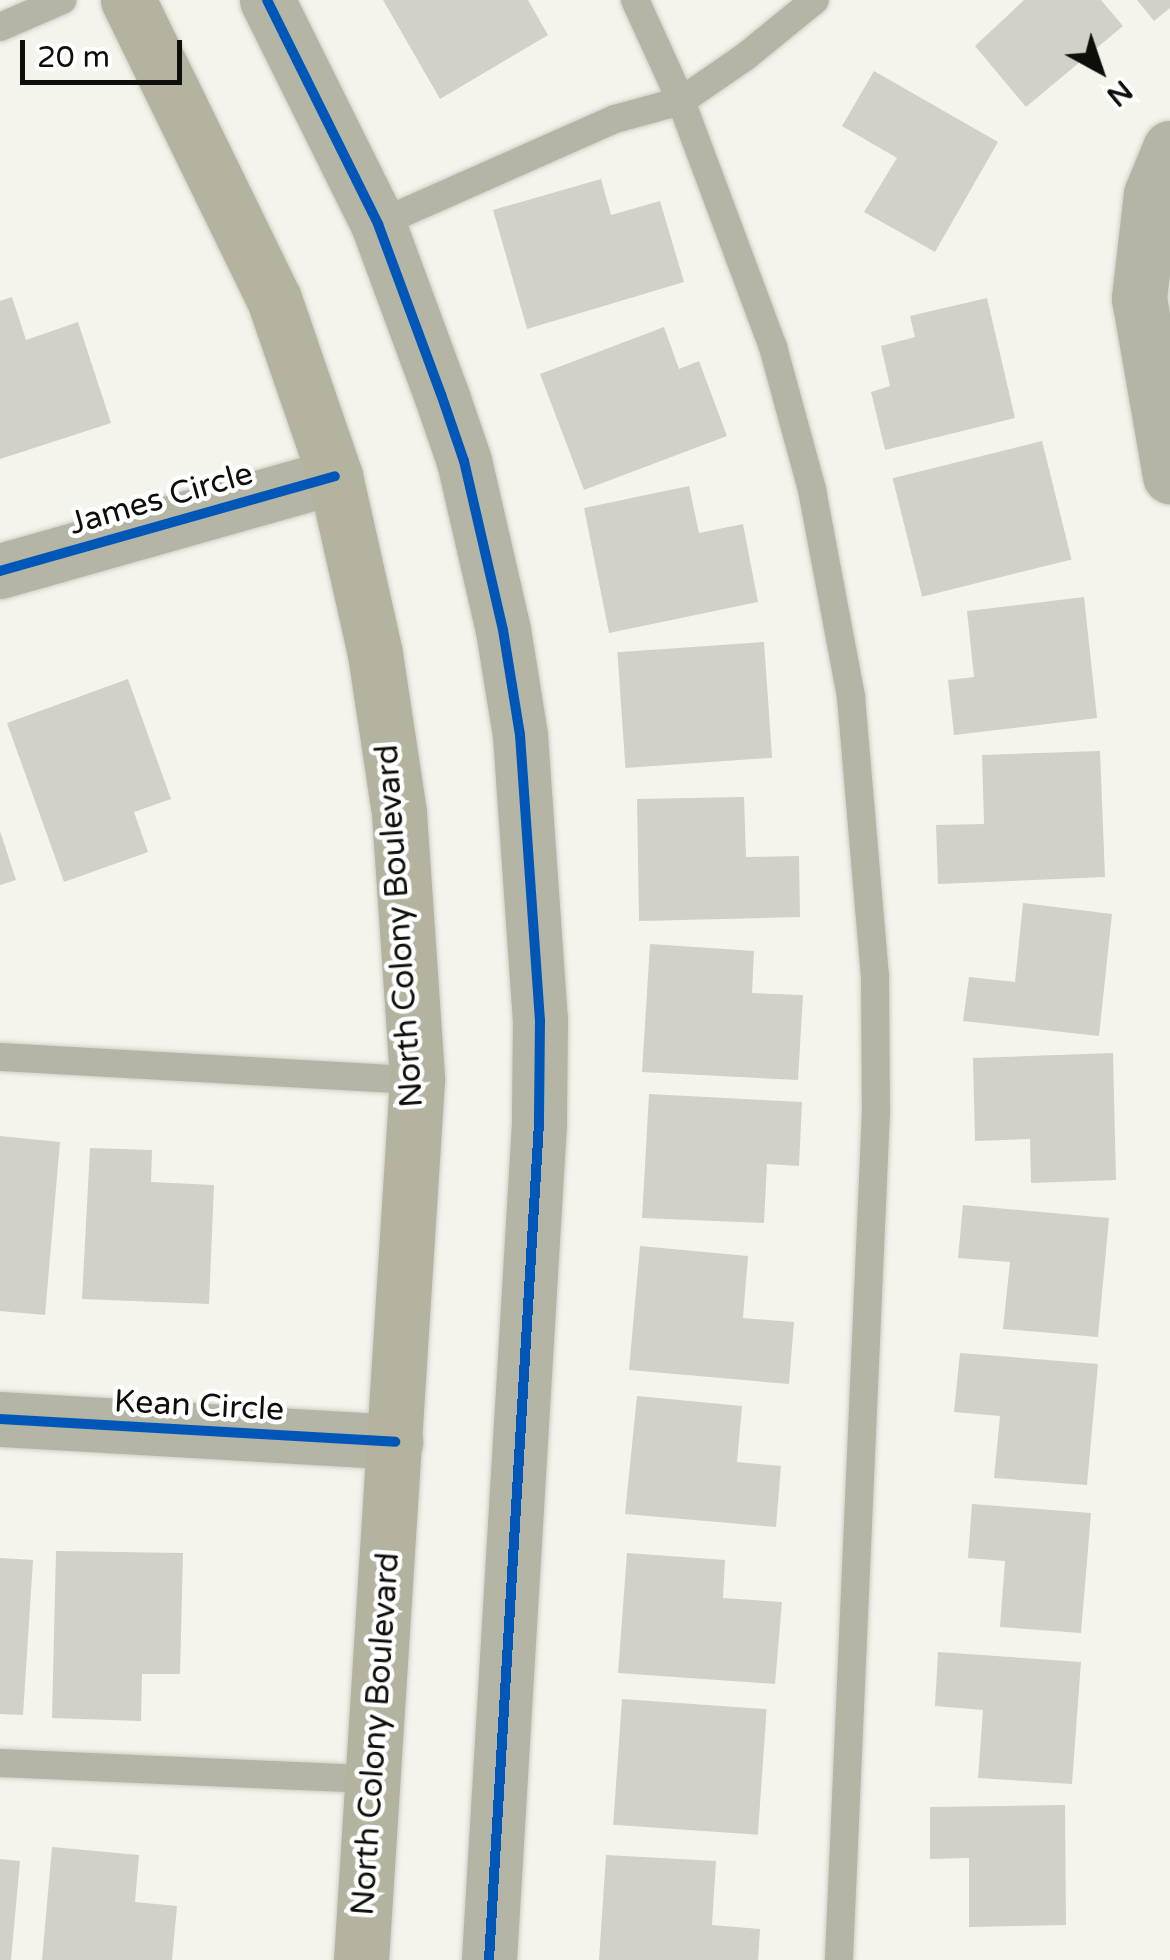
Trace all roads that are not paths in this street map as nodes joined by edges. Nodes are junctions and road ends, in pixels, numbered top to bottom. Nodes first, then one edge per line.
1 (62, 0) edge
2 (128, 0) edge
3 (267, 0) edge
4 (635, 0) edge
5 (815, 0) edge
6 (0, 27) edge
7 (681, 100) junction
8 (1170, 148) edge
9 (378, 224) junction
10 (335, 476) junction
11 (1170, 476) edge
12 (0, 571) edge
13 (0, 1057) edge
14 (417, 1080) junction
15 (0, 1419) edge
16 (395, 1442) junction
17 (0, 1763) edge
18 (372, 1780) junction
19 (362, 1960) edge
20 (488, 1960) edge
21 (839, 1960) edge

1 - 6 lane
2 - 10 main road, North Colony Boulevard
3 - 9 street
4 - 7 lane
5 - 7 lane
7 - 9 lane
7 - 21 lane
8 - 11 street
9 - 20 street
10 - 12 street, James Circle
10 - 14 main road, North Colony Boulevard
13 - 14 lane
14 - 16 main road, North Colony Boulevard
15 - 16 street, Kean Circle
16 - 18 main road, North Colony Boulevard
17 - 18 lane
18 - 19 main road, North Colony Boulevard

